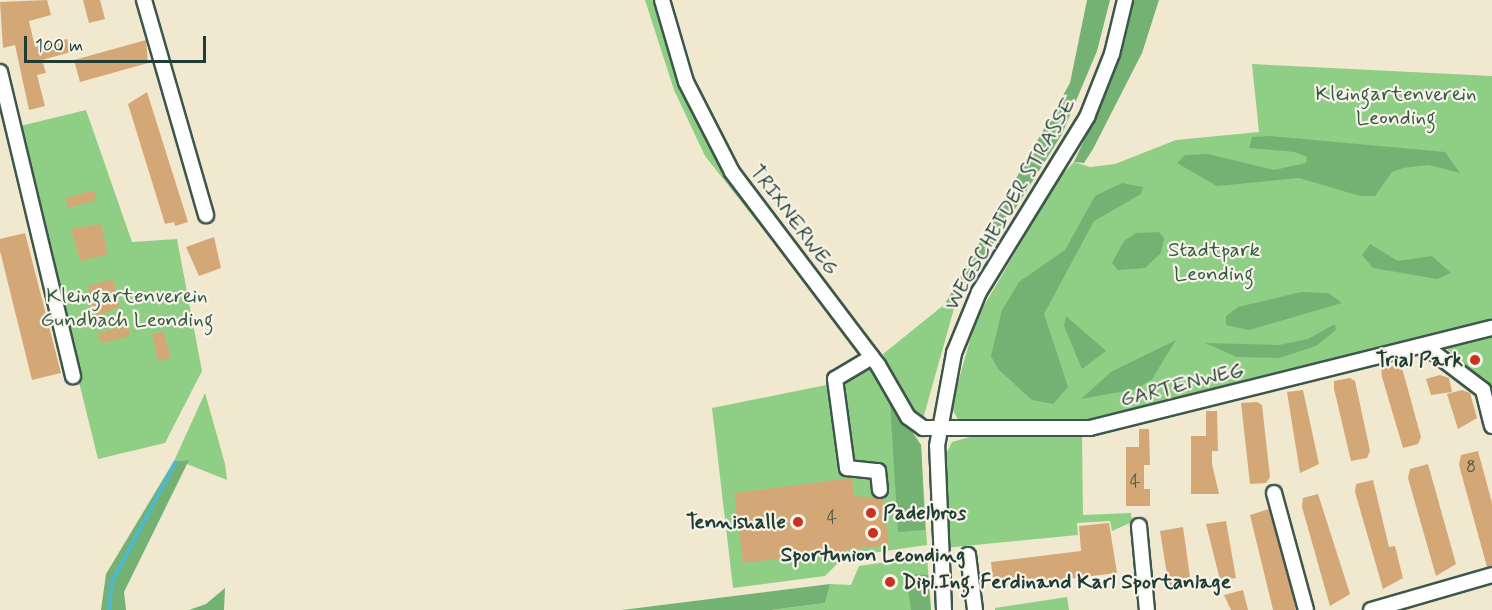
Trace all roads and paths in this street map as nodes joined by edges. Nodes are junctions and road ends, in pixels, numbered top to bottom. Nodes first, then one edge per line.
1 (144, 0) edge
2 (662, 0) edge
3 (1125, 0) edge
4 (0, 72) edge
5 (206, 214) dead end
6 (1492, 328) edge
7 (1430, 344) junction
8 (872, 357) junction
9 (74, 376) dead end
10 (1492, 426) edge
11 (939, 431) junction
12 (880, 490) dead end
13 (1274, 493) dead end
14 (1138, 526) dead end
15 (968, 555) dead end
16 (1492, 575) edge
17 (944, 610) edge
18 (975, 610) edge
19 (1147, 610) edge
20 (1306, 610) edge
21 (1371, 610) edge

1 - 5 street
2 - 8 street, TRIXNERWEG
3 - 11 street, WEGSCHEIDER STRASSE
4 - 9 street
6 - 7 street, GARTENWEG
7 - 10 street
7 - 11 street, GARTENWEG
8 - 11 street, TRIXNERWEG
8 - 12 street
11 - 17 street, WEGSCHEIDER STRASSE
13 - 20 street
14 - 19 street
15 - 18 street
16 - 21 street

